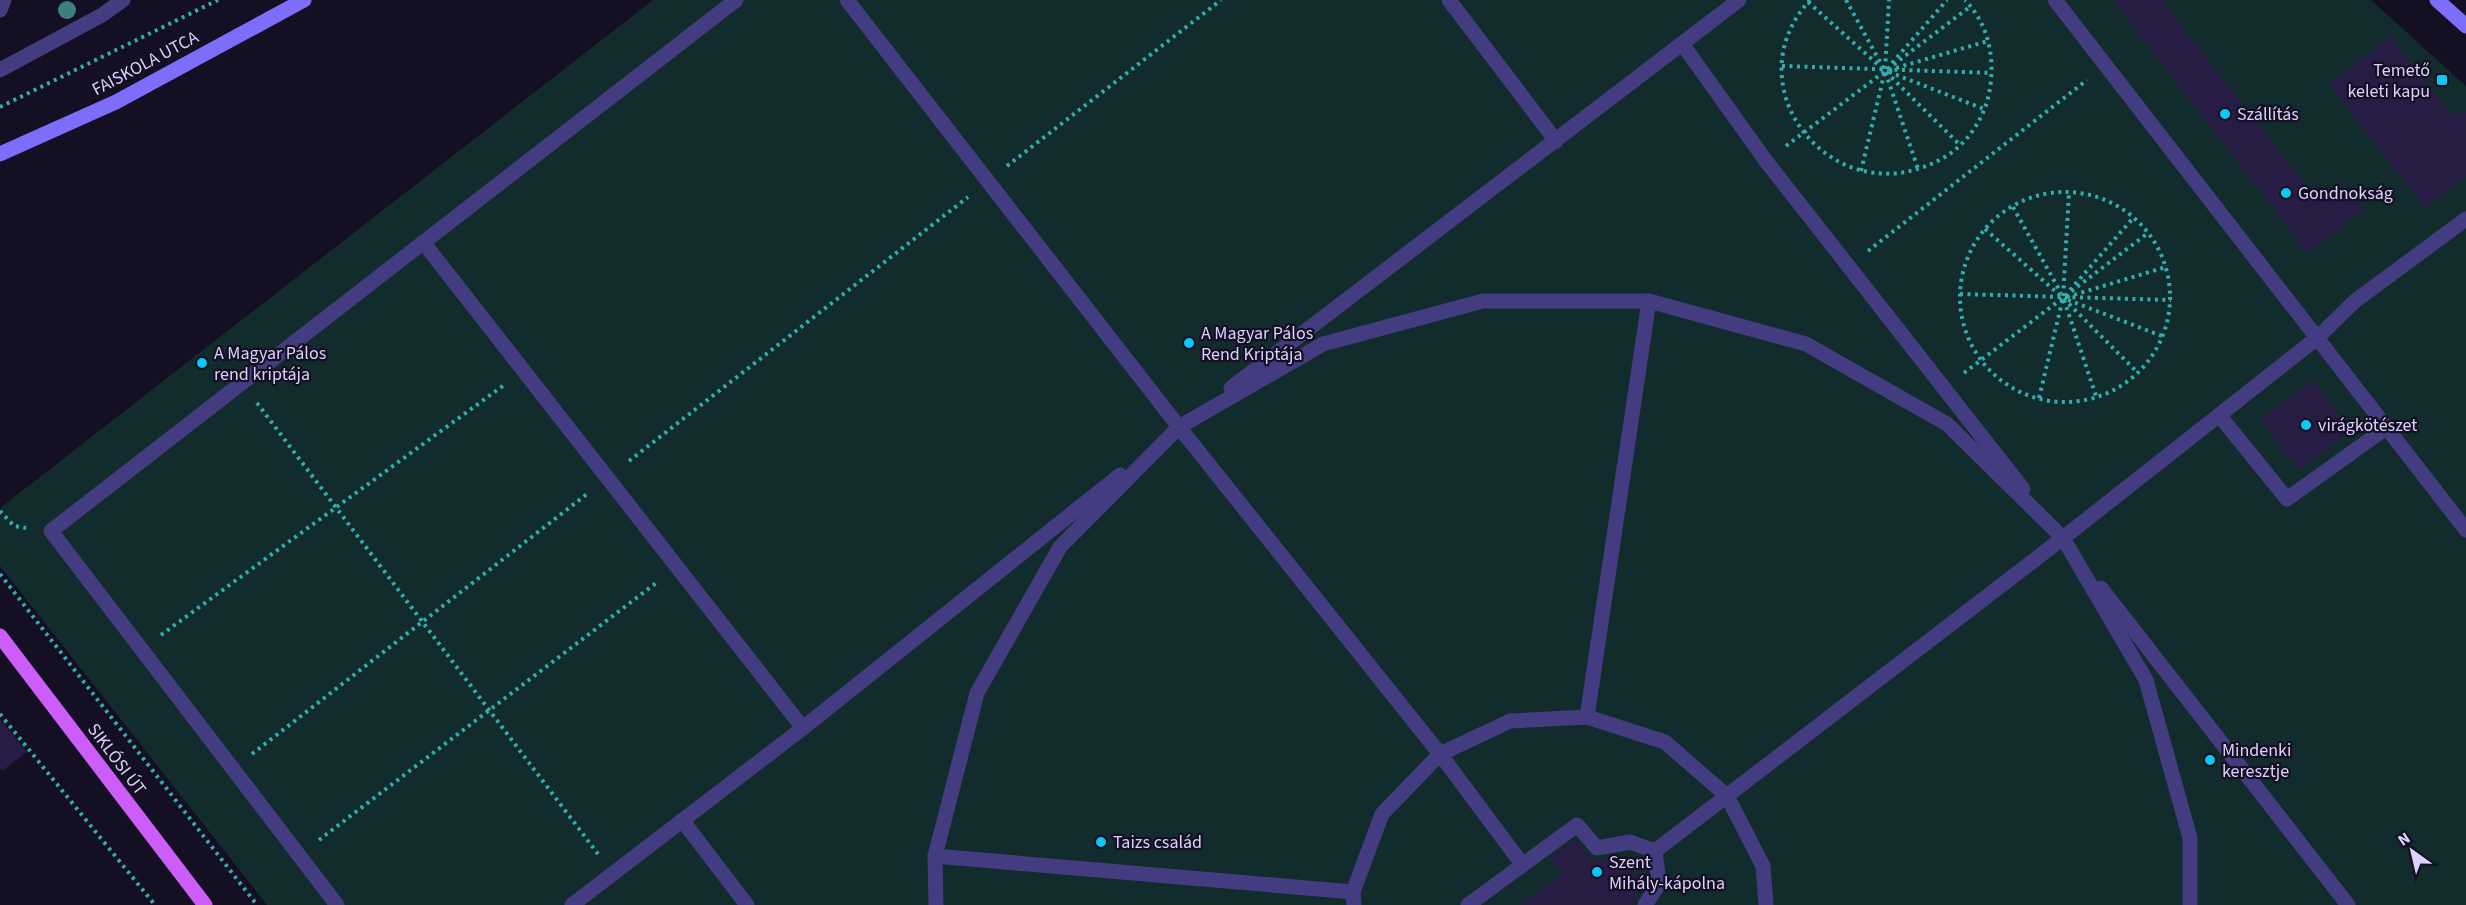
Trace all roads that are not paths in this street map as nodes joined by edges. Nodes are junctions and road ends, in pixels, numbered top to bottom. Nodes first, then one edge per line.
1 (4, 0) edge
2 (109, 0) edge
3 (123, 0) edge
4 (304, 0) edge
5 (736, 0) edge
6 (848, 0) edge
7 (1449, 0) edge
8 (1739, 0) edge
9 (2055, 0) edge
10 (2438, 0) edge
11 (0, 10) edge
12 (102, 15) junction
13 (2466, 26) edge
14 (1683, 45) junction
15 (0, 70) edge
16 (1556, 141) junction
17 (0, 154) edge
18 (2466, 219) edge
19 (423, 242) junction
20 (1649, 301) junction
21 (2317, 338) junction
22 (2219, 415) junction
23 (1179, 427) junction
24 (2386, 428) junction
25 (2466, 530) edge
26 (2063, 538) junction
27 (0, 636) edge
28 (1587, 717) junction
29 (803, 728) junction
30 (1440, 754) junction
31 (1727, 796) junction
32 (682, 820) junction
33 (1655, 851) junction
34 (935, 856) junction
35 (1522, 864) junction
36 (1354, 898) edge
37 (204, 905) edge
38 (337, 905) edge
39 (573, 905) edge
40 (747, 905) edge
41 (936, 905) edge
42 (1468, 905) edge
43 (1645, 905) edge
44 (1766, 905) edge
45 (2190, 905) edge
46 (2348, 905) edge

1 - 11 lane
2 - 12 lane
3 - 12 lane
4 - 17 street, FAISKOLA UTCA
5 - 19 lane
6 - 23 lane
7 - 16 lane
8 - 14 lane
9 - 21 lane
10 - 13 street
12 - 15 lane
14 - 16 lane
14 - 26 lane
16 - 23 lane
18 - 21 lane
19 - 29 lane
19 - 38 lane
20 - 23 lane
20 - 26 lane
20 - 28 lane
21 - 22 lane
21 - 24 lane
22 - 24 lane
22 - 26 lane
23 - 29 lane
23 - 30 lane
23 - 34 lane
24 - 25 lane
26 - 31 lane
26 - 45 lane
26 - 46 lane
27 - 37 main road, SIKLÓSI ÚT
28 - 30 lane
28 - 31 lane
29 - 32 lane
30 - 35 lane
30 - 36 lane
31 - 33 lane
31 - 44 lane
32 - 39 lane
32 - 40 lane
33 - 35 lane
33 - 43 lane
34 - 36 lane
34 - 41 lane
35 - 42 lane

